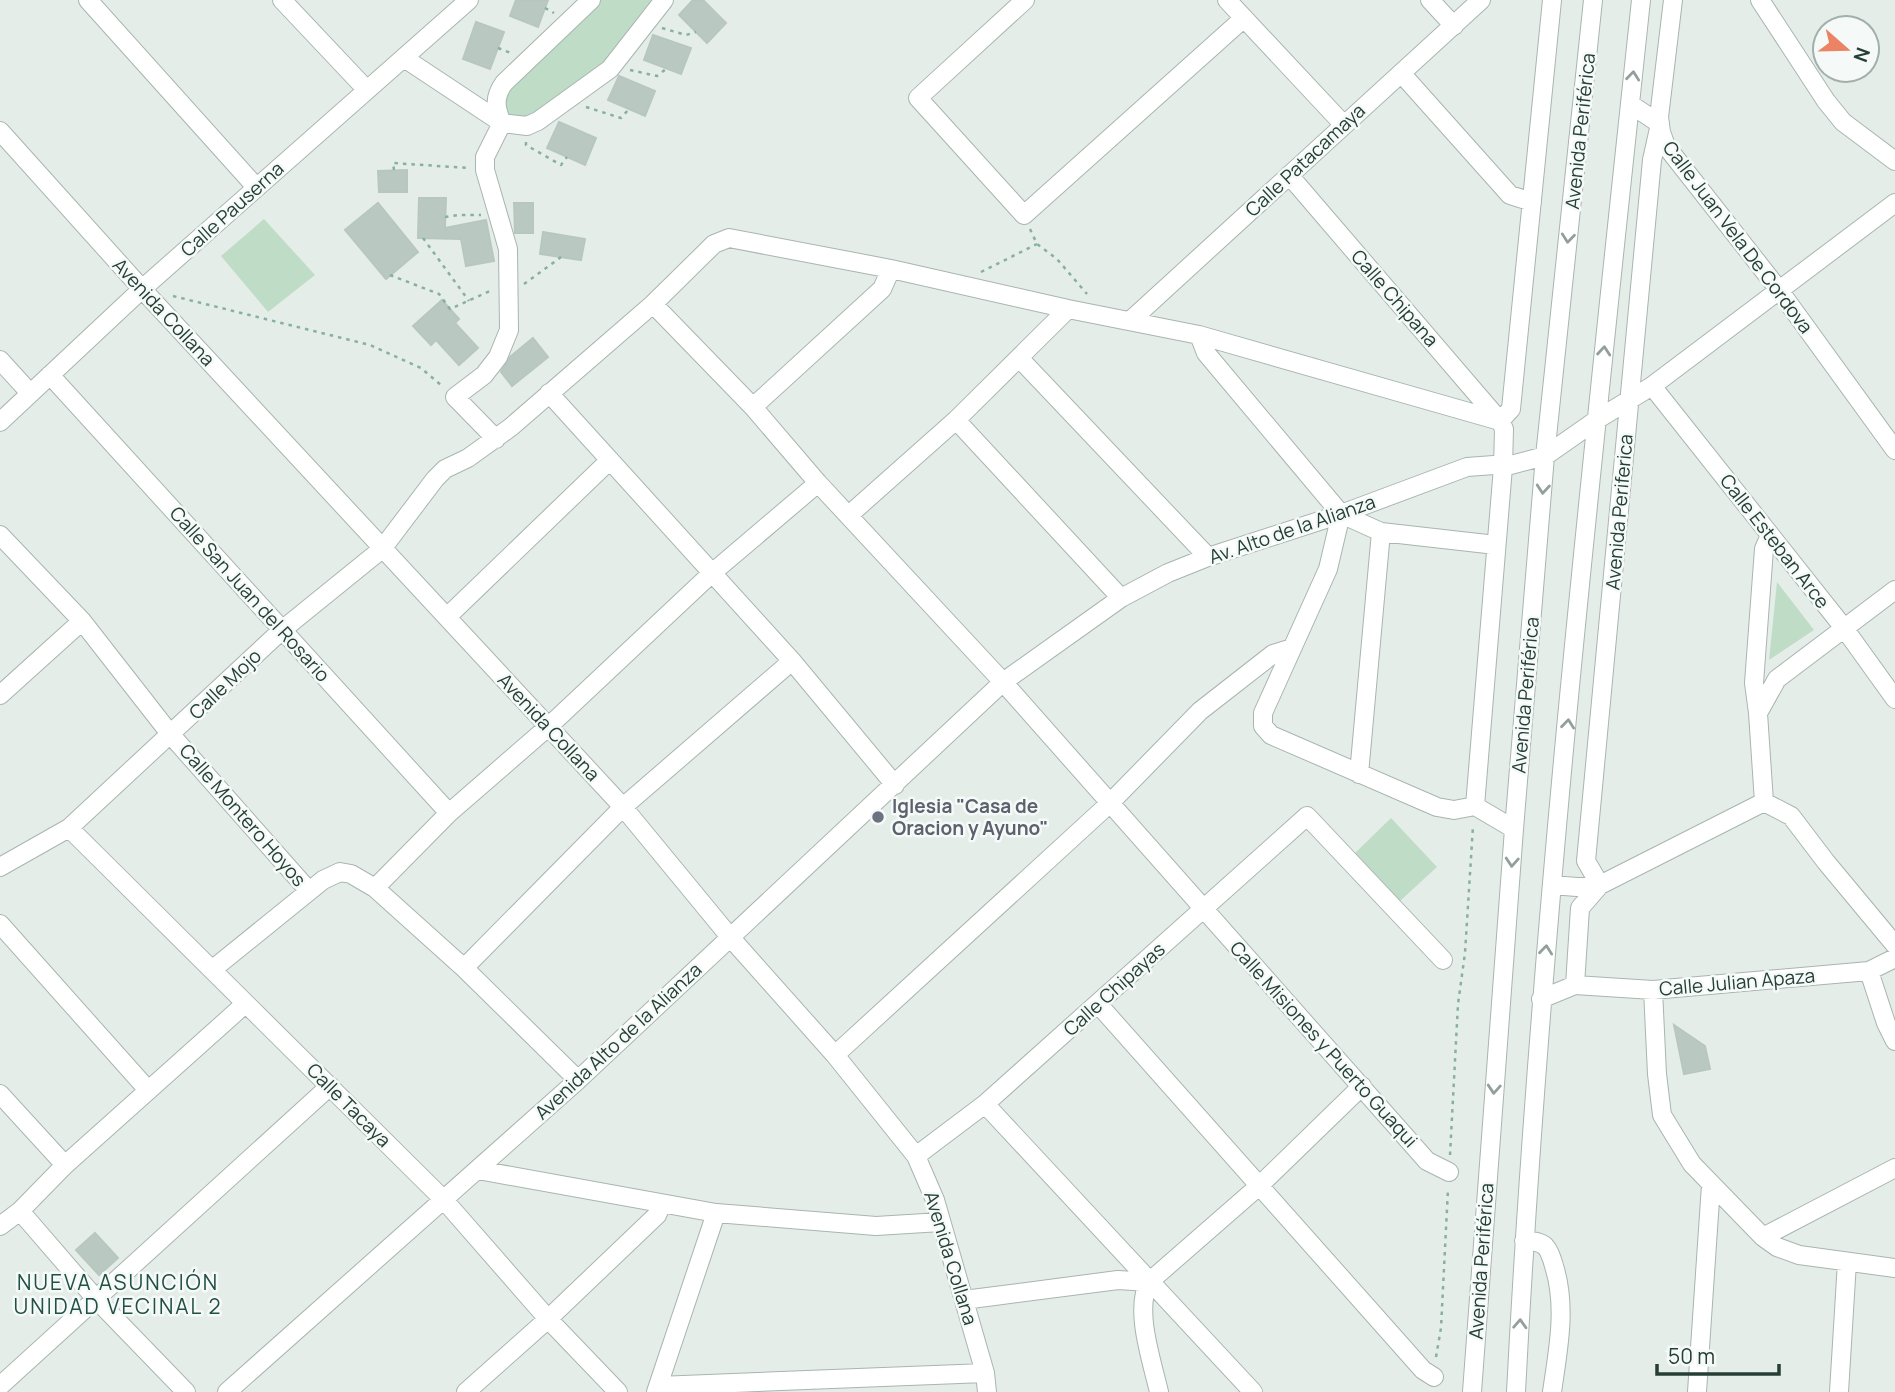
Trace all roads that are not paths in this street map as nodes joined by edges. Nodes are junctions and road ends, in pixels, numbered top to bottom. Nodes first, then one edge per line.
1 (88, 0) edge
2 (282, 0) edge
3 (468, 0) edge
4 (592, 0) edge
5 (664, 0) edge
6 (1025, 0) edge
7 (1227, 0) edge
8 (1430, 0) edge
9 (1480, 0) edge
10 (1552, 0) edge
11 (1593, 0) edge
12 (1641, 0) edge
13 (1673, 0) edge
14 (1760, 0) edge
15 (1244, 18) junction
16 (1454, 26) junction
17 (404, 58) junction
18 (1401, 73) junction
19 (366, 89) junction
20 (1630, 104) junction
21 (502, 123) junction
22 (1343, 124) junction
23 (1660, 124) junction
24 (0, 131) edge
25 (1895, 161) edge
26 (1289, 174) junction
27 (256, 187) junction
28 (1532, 202) junction
29 (1895, 203) edge
30 (891, 269) junction
31 (1779, 290) junction
32 (145, 292) junction
33 (653, 303) junction
34 (1068, 309) junction
35 (1130, 321) junction
36 (1199, 335) junction
37 (1020, 359) junction
38 (0, 360) edge
39 (50, 375) junction
40 (1652, 386) junction
41 (30, 393) junction
42 (549, 393) junction
43 (1630, 399) junction
44 (753, 407) junction
45 (1598, 419) junction
46 (956, 420) junction
47 (1500, 421) junction
48 (0, 422) edge
49 (496, 439) junction
50 (1895, 450) edge
51 (1545, 456) junction
52 (610, 460) junction
53 (1503, 467) junction
54 (818, 483) junction
55 (1341, 514) junction
56 (849, 515) junction
57 (1381, 532) junction
58 (0, 535) edge
59 (1770, 535) junction
60 (1496, 545) junction
61 (382, 549) junction
62 (1208, 557) junction
63 (712, 573) junction
64 (1895, 590) edge
65 (1121, 598) junction
66 (448, 616) junction
67 (82, 621) junction
68 (1844, 628) junction
69 (282, 629) junction
70 (1292, 648) junction
71 (792, 661) junction
72 (1003, 682) junction
73 (0, 695) edge
74 (1895, 699) edge
75 (1758, 713) junction
76 (548, 727) junction
77 (172, 735) junction
78 (1359, 774) junction
79 (895, 785) junction
80 (1764, 802) junction
81 (1109, 804) junction
82 (1475, 806) junction
83 (623, 807) junction
84 (449, 813) junction
85 (69, 828) junction
86 (1514, 829) junction
87 (0, 866) edge
88 (1552, 885) junction
89 (1600, 885) junction
90 (375, 888) junction
91 (309, 891) junction
92 (1204, 909) junction
93 (0, 924) edge
94 (730, 937) junction
95 (1895, 945) edge
96 (1895, 958) edge
97 (1443, 960) dead end
98 (464, 968) junction
99 (212, 969) junction
100 (1869, 971) junction
101 (1575, 985) junction
102 (1653, 990) junction
103 (1541, 999) junction
104 (245, 1004) junction
105 (1098, 1004) junction
106 (1895, 1041) edge
107 (835, 1055) junction
108 (578, 1080) junction
109 (330, 1086) junction
110 (1362, 1086) junction
111 (148, 1090) junction
112 (0, 1094) edge
113 (985, 1104) junction
114 (916, 1156) junction
115 (65, 1165) junction
116 (1895, 1168) edge
117 (478, 1170) junction
118 (1449, 1172) road end
119 (1712, 1185) junction
120 (1259, 1186) junction
121 (444, 1200) junction
122 (662, 1204) junction
123 (20, 1211) junction
124 (716, 1213) junction
125 (941, 1223) junction
126 (0, 1226) edge
127 (1763, 1237) junction
128 (1524, 1241) junction
129 (1847, 1262) junction
130 (1895, 1268) edge
131 (1149, 1282) junction
132 (96, 1299) junction
133 (964, 1300) junction
134 (548, 1319) junction
135 (985, 1373) junction
136 (1434, 1377) road end
137 (0, 1386) edge
138 (657, 1389) edge
139 (186, 1392) edge
140 (227, 1392) edge
141 (466, 1392) edge
142 (618, 1392) edge
143 (987, 1392) edge
144 (1159, 1392) edge
145 (1254, 1392) edge
146 (1472, 1392) edge
147 (1516, 1392) edge
148 (1552, 1392) edge
149 (1697, 1392) edge
150 (1839, 1392) edge

1 - 27 street
2 - 19 street
3 - 17 street, Calle Pauserna
4 - 21 street
5 - 21 street
6 - 15 street
7 - 15 street
8 - 16 street
9 - 16 street, Calle Patacamaya
10 - 28 street
11 -> 51 street, Avenida Periférica
20 -> 12 street
13 - 23 street, Calle Juan Vela De Cordova
14 - 25 street
15 - 22 street
16 - 18 street, Calle Patacamaya
17 - 19 street, Calle Pauserna
17 - 21 street
18 - 22 street, Calle Patacamaya
18 - 28 street
19 - 27 street, Calle Pauserna
20 - 23 street
45 -> 20 street
21 - 49 street
22 - 26 street, Calle Patacamaya
23 - 31 street, Calle Juan Vela De Cordova
23 - 43 street, Avenida Periferica
24 - 32 street, Avenida Collana
26 - 35 street, Calle Patacamaya
26 - 47 street, Calle Chipana
27 - 32 street, Calle Pauserna
28 - 47 street
29 - 31 street, Av. Alto de la Alianza
30 - 33 street, Calle Mojo
30 - 34 street
30 - 44 street
31 - 40 street, Av. Alto de la Alianza
31 - 50 street, Calle Juan Vela De Cordova
32 - 39 street, Calle Pauserna
32 - 61 street, Avenida Collana
33 - 42 street, Calle Mojo
33 - 44 street, Calle Misiones y Puerto Guaqui
34 - 35 street
34 - 37 street
35 - 36 street
36 - 47 street
36 - 55 street
37 - 46 street
37 - 62 street
38 - 41 street
39 - 41 street, Calle Pauserna
39 - 69 street, Calle San Juan del Rosario
40 - 43 street, Av. Alto de la Alianza
40 - 59 street, Calle Esteban Arce
41 - 48 street, Calle Pauserna
42 - 49 street, Calle Mojo
42 - 52 street
43 - 45 street, Av. Alto de la Alianza
43 - 89 street, Avenida Periferica
44 - 54 street, Calle Misiones y Puerto Guaqui
45 - 51 street, Av. Alto de la Alianza
88 -> 45 street
46 - 56 street
46 - 65 street
47 - 53 street
49 - 61 street, Calle Mojo
51 - 53 street, Av. Alto de la Alianza
51 -> 86 street, Avenida Periférica
52 - 63 street
52 - 66 street
53 - 55 street, Av. Alto de la Alianza
53 - 60 street
54 - 56 street, Calle Misiones y Puerto Guaqui
54 - 63 street
55 - 57 street
55 - 62 street, Av. Alto de la Alianza
55 - 70 street
56 - 72 street, Calle Misiones y Puerto Guaqui
57 - 60 street
57 - 78 street
58 - 67 street, Calle Montero Hoyos
59 - 68 street, Calle Esteban Arce
59 - 75 street
60 - 82 street
61 - 66 street, Avenida Collana
61 - 69 street, Calle Mojo
62 - 65 street, Av. Alto de la Alianza
63 - 71 street
63 - 76 street
64 - 68 street
65 - 72 street, Av. Alto de la Alianza
66 - 76 street, Avenida Collana
67 - 73 street
67 - 77 street, Calle Montero Hoyos
68 - 74 street, Calle Esteban Arce
68 - 75 street
69 - 77 street, Calle Mojo
69 - 84 street, Calle San Juan del Rosario
70 - 78 street
70 - 81 street
71 - 79 street
71 - 83 street
72 - 79 street, Avenida Alto de la Alianza
72 - 81 street, Calle Misiones y Puerto Guaqui
75 - 80 street
76 - 83 street, Avenida Collana
76 - 84 street
77 - 85 street, Calle Mojo
77 - 91 street, Calle Montero Hoyos
78 - 82 street
79 - 94 street, Avenida Alto de la Alianza
80 - 89 street
80 - 95 street
81 - 92 street, Calle Misiones y Puerto Guaqui
81 - 107 street
82 - 86 street
83 - 94 street, Avenida Collana
83 - 98 street
84 - 90 street
85 - 87 street, Calle Mojo
85 - 99 street, Calle Tacaya
86 -> 146 street, Avenida Periférica
88 - 89 street
103 -> 88 street
89 - 101 street
90 - 91 street, Calle Montero Hoyos
90 - 98 street, Calle Montero Hoyos
91 - 99 street
92 - 97 street, Calle Chipayas
92 - 105 street, Calle Chipayas
92 - 110 street, Calle Misiones y Puerto Guaqui
93 - 111 street
94 - 107 street, Avenida Collana
94 - 108 street, Avenida Alto de la Alianza
96 - 100 street, Calle Julian Apaza
98 - 108 street, Calle Montero Hoyos
99 - 104 street, Calle Tacaya
100 - 102 street, Calle Julian Apaza
100 - 106 street
101 - 102 street, Calle Julian Apaza
101 - 103 street
102 - 119 street
103 - 128 street
104 - 109 street, Calle Tacaya
104 - 111 street
105 - 113 street, Calle Chipayas
105 - 120 street
107 - 114 street, Avenida Collana
108 - 117 street, Avenida Alto de la Alianza
109 - 121 street, Calle Tacaya
109 - 132 street
110 - 118 street, Calle Misiones y Puerto Guaqui
110 - 120 street
111 - 115 street
112 - 115 street
113 - 114 street, Calle Chipayas
113 - 131 street
114 - 125 street, Avenida Collana
115 - 123 street
116 - 127 street
117 - 121 street, Avenida Alto de la Alianza
117 - 122 street
119 - 127 street
119 - 149 street
120 - 131 street
120 - 136 street
121 - 134 street, Calle Tacaya
121 - 140 street, Avenida Alto de la Alianza
122 - 124 street
122 - 134 street
123 - 126 street
123 - 132 street
124 - 125 street
124 - 138 street
125 - 133 street, Avenida Collana
127 - 129 street
147 -> 128 street
128 - 148 street
129 - 130 street
129 - 150 street
131 - 133 street
131 - 144 street
131 - 145 street
132 - 137 street
132 - 139 street
133 - 135 street, Avenida Collana
134 - 141 street
134 - 142 street, Calle Tacaya
135 - 138 street
135 - 143 street, Avenida Collana

